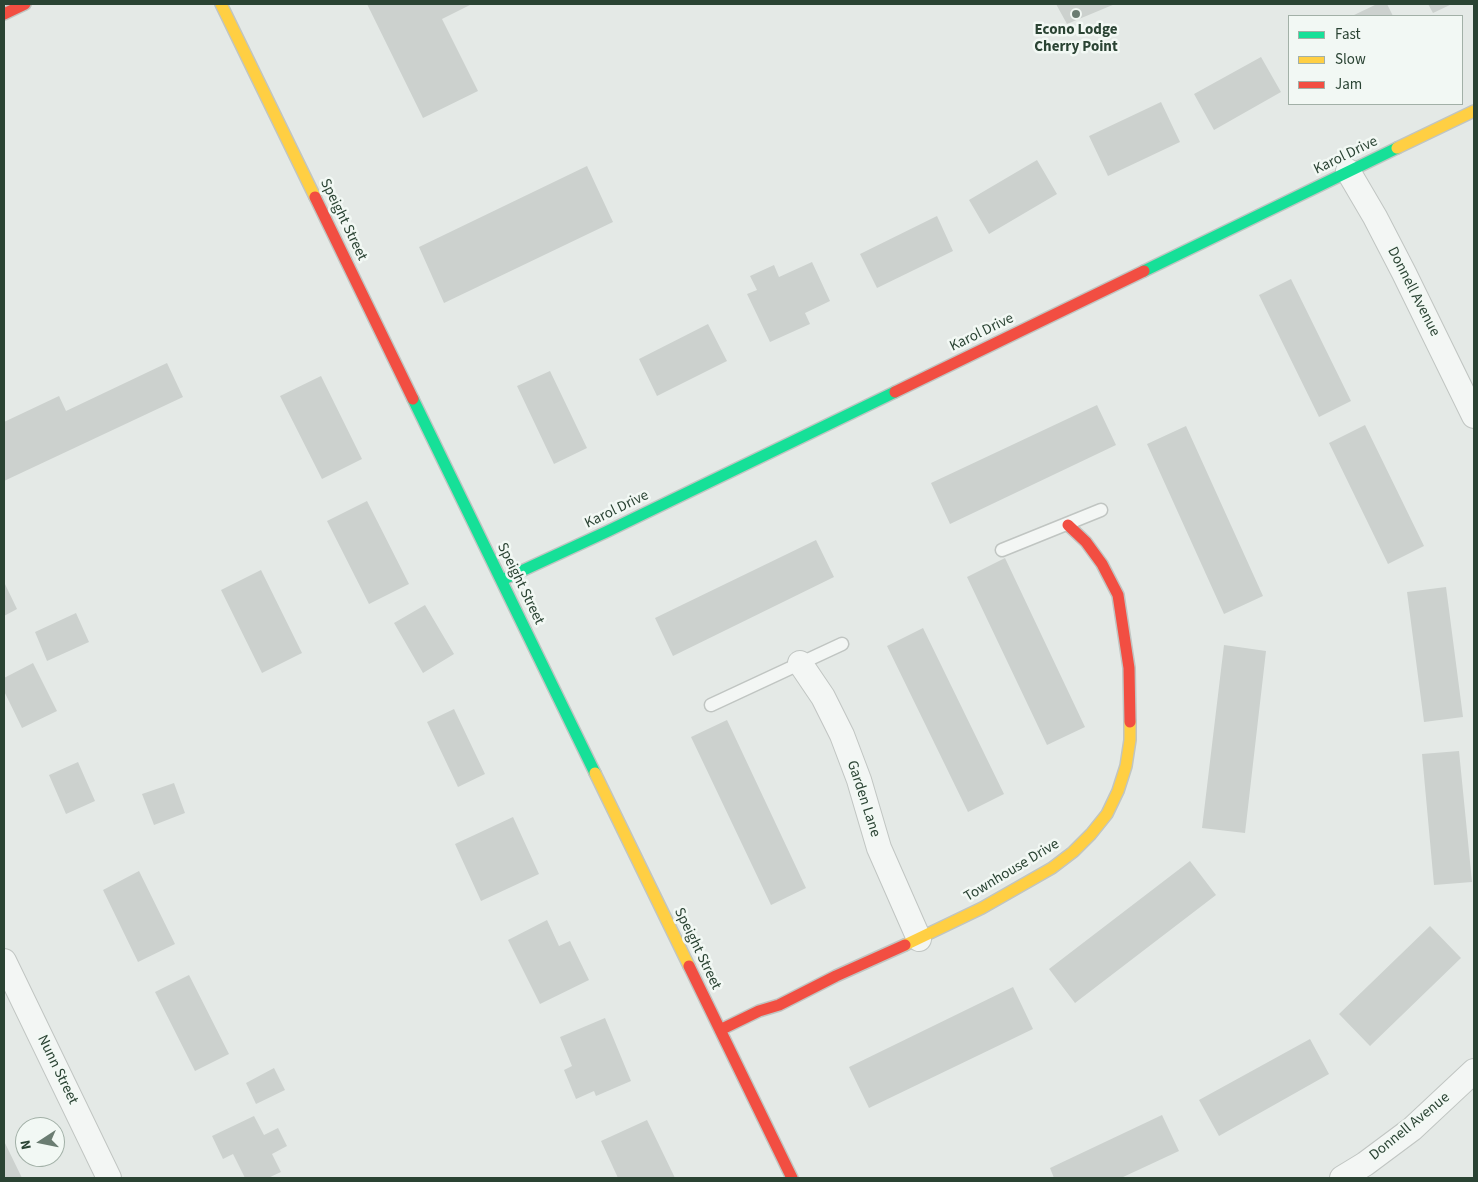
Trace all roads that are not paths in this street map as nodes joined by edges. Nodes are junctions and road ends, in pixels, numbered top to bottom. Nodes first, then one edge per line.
1 (24, 4) edge
2 (221, 4) edge
3 (4, 14) edge
4 (1474, 111) edge
5 (1348, 171) junction
6 (1474, 416) edge
7 (1101, 510) dead end
8 (1068, 525) junction
9 (1002, 550) dead end
10 (502, 580) junction
11 (842, 644) dead end
12 (800, 663) junction
13 (712, 705) dead end
14 (919, 939) junction
15 (6, 972) edge
16 (720, 1030) junction
17 (1474, 1071) edge
18 (110, 1178) edge
19 (792, 1178) edge
20 (1342, 1178) edge

1 - 3 street
2 - 10 street, Speight Street
4 - 5 street, Karol Drive
5 - 6 street, Donnell Avenue
5 - 10 street, Karol Drive
7 - 8 lane
8 - 9 lane
8 - 14 street, Townhouse Drive
10 - 16 street, Speight Street
11 - 12 lane
12 - 13 lane
12 - 14 street, Garden Lane
14 - 16 street, Townhouse Drive
15 - 18 street, Nunn Street
16 - 19 street, Speight Street
17 - 20 street, Donnell Avenue

